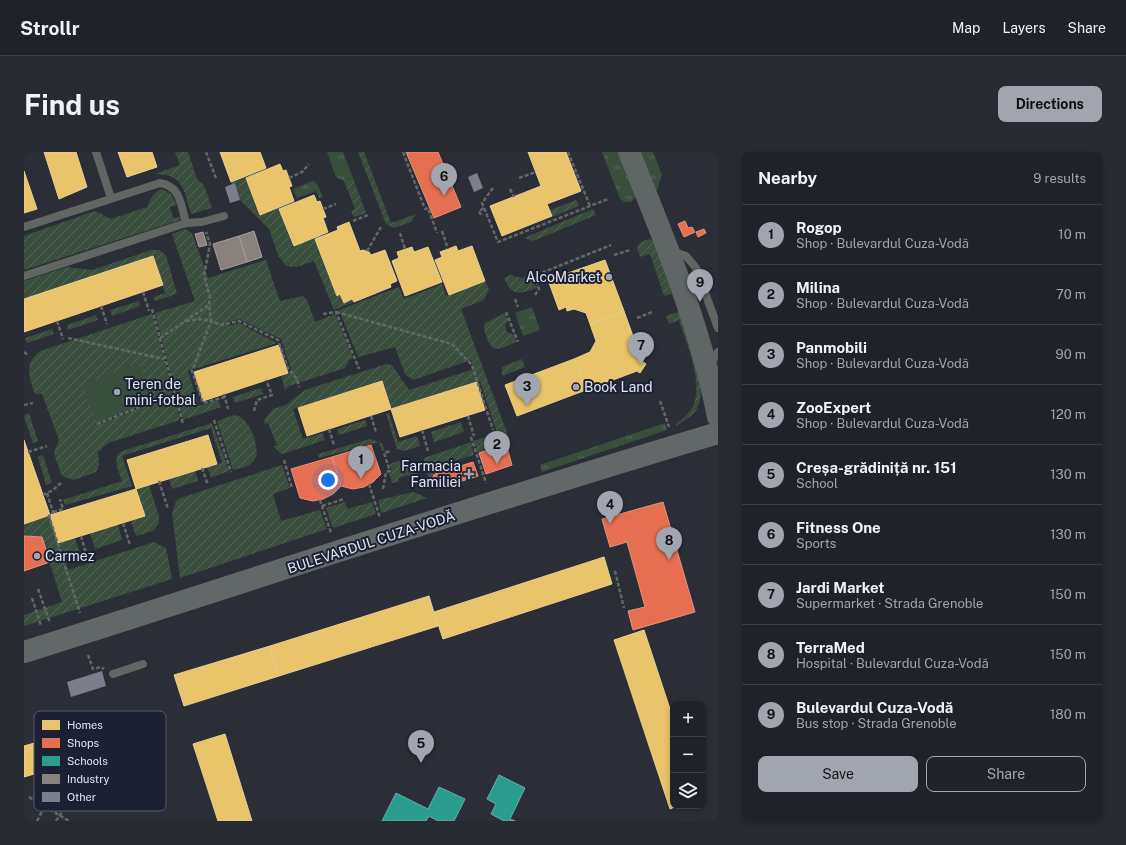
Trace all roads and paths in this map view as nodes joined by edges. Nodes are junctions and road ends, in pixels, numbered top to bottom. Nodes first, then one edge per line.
1 (96, 152) edge
2 (206, 152) edge
3 (403, 152) edge
4 (568, 152) edge
5 (629, 152) edge
6 (309, 164) dead end
7 (536, 172) dead end
8 (216, 178) dead end
9 (289, 178) dead end
10 (519, 178) dead end
11 (493, 188) dead end
12 (510, 189) dead end
13 (514, 196) dead end
14 (111, 198) junction
15 (608, 198) dead end
16 (336, 204) dead end
17 (590, 206) junction
18 (484, 208) junction
19 (323, 209) dead end
20 (368, 215) dead end
21 (481, 215) dead end
22 (224, 216) dead end
23 (353, 221) dead end
24 (202, 222) junction
25 (186, 223) junction
26 (381, 227) dead end
27 (24, 228) edge
28 (442, 231) dead end
29 (400, 233) dead end
30 (437, 233) dead end
31 (611, 245) dead end
32 (406, 249) dead end
33 (448, 249) dead end
34 (630, 250) dead end
35 (667, 250) junction
36 (367, 251) dead end
37 (614, 255) dead end
38 (24, 276) edge
39 (143, 292) dead end
40 (535, 295) dead end
41 (515, 299) dead end
42 (209, 305) junction
43 (101, 306) dead end
44 (518, 308) dead end
45 (152, 309) dead end
46 (149, 310) dead end
47 (336, 312) junction
48 (506, 312) dead end
49 (652, 312) dead end
50 (323, 314) dead end
51 (637, 318) dead end
52 (57, 320) dead end
53 (186, 321) junction
54 (211, 321) junction
55 (107, 324) dead end
56 (718, 328) edge
57 (68, 338) dead end
58 (160, 338) junction
59 (63, 339) dead end
60 (518, 342) dead end
61 (24, 352) edge
62 (28, 355) dead end
63 (164, 359) junction
64 (713, 360) edge
65 (358, 369) dead end
66 (266, 380) dead end
67 (299, 387) dead end
68 (660, 401) dead end
69 (33, 403) dead end
70 (177, 403) junction
71 (24, 405) edge
72 (228, 409) dead end
73 (254, 411) dead end
74 (371, 416) dead end
75 (468, 416) dead end
76 (718, 417) edge
77 (214, 420) dead end
78 (97, 424) dead end
79 (183, 424) dead end
80 (669, 427) dead end
81 (329, 429) dead end
82 (422, 430) dead end
83 (493, 430) dead end
84 (376, 432) dead end
85 (718, 433) edge
86 (334, 445) dead end
87 (47, 446) dead end
88 (428, 451) dead end
89 (28, 452) dead end
90 (390, 452) dead end
91 (284, 460) dead end
92 (202, 468) dead end
93 (231, 472) dead end
94 (159, 481) dead end
95 (62, 482) dead end
96 (369, 484) dead end
97 (486, 484) dead end
98 (208, 485) dead end
99 (292, 488) dead end
100 (383, 489) dead end
101 (47, 493) junction
102 (43, 495) dead end
103 (60, 499) dead end
104 (344, 499) dead end
105 (320, 500) dead end
106 (322, 506) junction
107 (168, 509) dead end
108 (53, 512) junction
109 (380, 518) dead end
110 (123, 523) dead end
111 (331, 534) dead end
112 (81, 536) dead end
113 (130, 545) dead end
114 (87, 557) dead end
115 (615, 571) dead end
116 (38, 589) dead end
117 (32, 598) dead end
118 (624, 608) dead end
119 (80, 613) dead end
120 (50, 623) dead end
121 (41, 626) dead end
122 (24, 652) edge
123 (88, 654) dead end
124 (143, 664) dead end
125 (101, 667) dead end
126 (113, 674) dead end
127 (29, 797) dead end
128 (34, 800) edge
129 (42, 811) edge
130 (53, 811) edge
131 (63, 811) edge
132 (60, 815) junction
133 (37, 821) edge
134 (56, 821) edge
135 (69, 821) edge

1 - 14 lane
2 - 8 path
3 - 30 path
4 - 17 path
5 - 35 highway
6 - 9 path
7 - 10 path
11 - 18 path
12 - 13 path
14 - 25 lane
14 - 27 lane
15 - 17 path
16 - 19 path
17 - 18 path
18 - 21 path
20 - 23 path
22 - 24 lane
24 - 25 lane
24 - 42 path
25 - 38 lane
26 - 36 path
28 - 33 path
29 - 32 path
31 - 40 path
34 - 37 path
35 - 56 lane
35 - 64 highway
39 - 46 path
41 - 44 path
42 - 53 path
42 - 54 path
43 - 55 path
45 - 58 path
47 - 50 path
47 - 65 path
47 - 83 path
48 - 60 path
49 - 51 path
52 - 59 path
53 - 54 path
53 - 58 path
54 - 67 path
54 - 72 path
57 - 63 path
58 - 63 path
61 - 62 path
63 - 70 path
64 - 76 highway
66 - 73 path
68 - 80 path
69 - 71 path
70 - 78 path
70 - 79 path
74 - 84 path
75 - 97 path
77 - 93 path
81 - 86 path
82 - 88 path
85 - 122 main road, BULEVARDUL CUZA-VODĂ
87 - 89 path
90 - 100 path
91 - 99 path
92 - 98 path
94 - 107 path
95 - 101 path
96 - 109 path
101 - 102 path
101 - 108 path
103 - 108 path
104 - 106 path
105 - 106 path
106 - 111 path
108 - 119 path
110 - 113 path
112 - 114 path
115 - 118 path
116 - 120 path
117 - 121 path
123 - 125 path
124 - 126 lane
127 - 128 path
129 - 133 path
130 - 132 path
131 - 132 path
132 - 134 path
132 - 135 path

